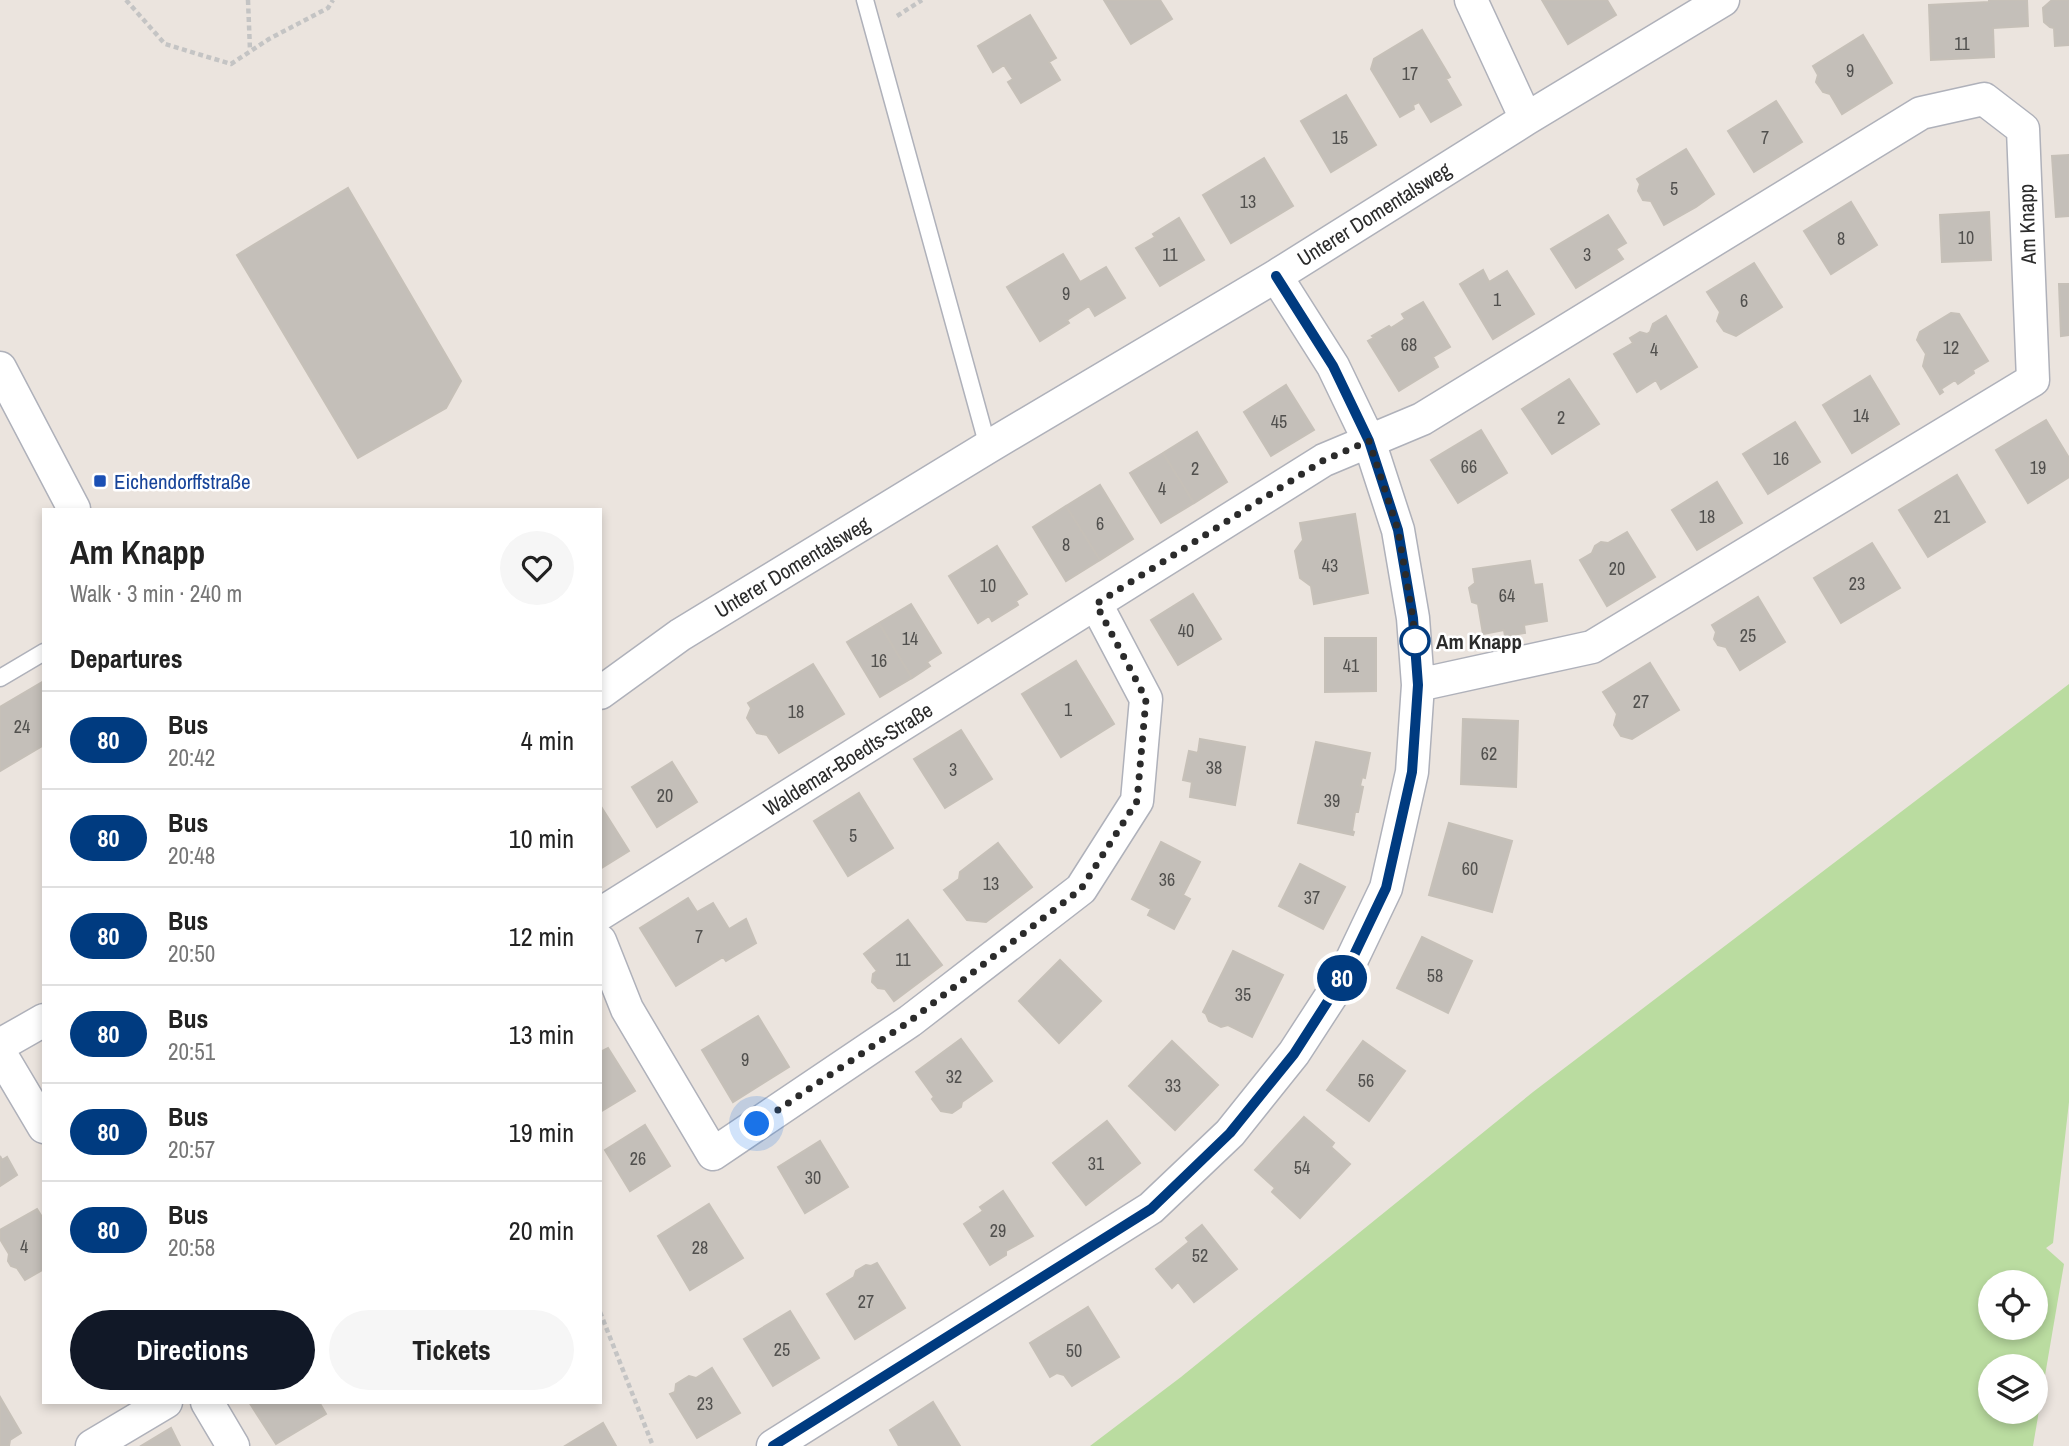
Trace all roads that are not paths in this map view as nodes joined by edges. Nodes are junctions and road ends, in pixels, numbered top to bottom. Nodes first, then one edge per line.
1 (865, 0) edge
2 (1471, 0) edge
3 (1723, 0) edge
4 (1526, 119) junction
5 (1276, 276) junction
6 (0, 368) edge
7 (1369, 441) junction
8 (988, 447) junction
9 (73, 508) edge
10 (1096, 604) junction
11 (42, 653) edge
12 (0, 678) edge
13 (1418, 685) junction
14 (602, 692) edge
15 (602, 913) edge
16 (602, 946) edge
17 (42, 1021) edge
18 (0, 1045) edge
19 (0, 1053) edge
20 (42, 1124) edge
21 (163, 1404) edge
22 (208, 1404) edge
23 (92, 1446) edge
24 (233, 1446) edge
25 (773, 1446) edge

1 - 8 lane
2 - 4 street
3 - 4 street, Unterer Domentalsweg
4 - 5 street, Unterer Domentalsweg
5 - 7 street
5 - 8 street, Unterer Domentalsweg
6 - 9 street
7 - 10 street, Waldemar-Boedts-Straße
7 - 13 street
7 - 13 street, Am Knapp
8 - 14 street, Unterer Domentalsweg
10 - 15 street, Waldemar-Boedts-Straße
10 - 16 street
11 - 12 lane
13 - 25 street
17 - 18 street
19 - 20 street
21 - 23 street
22 - 24 street

